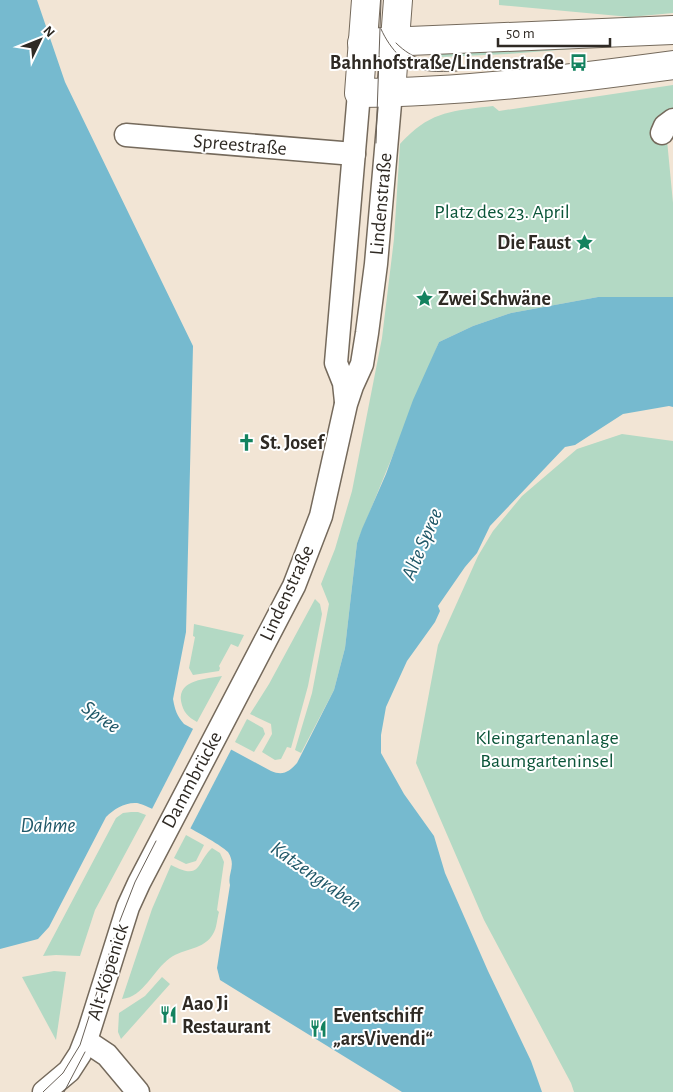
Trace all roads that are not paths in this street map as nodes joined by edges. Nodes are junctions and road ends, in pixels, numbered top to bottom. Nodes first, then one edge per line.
1 (366, 0) edge
2 (398, 0) edge
3 (673, 30) edge
4 (395, 40) junction
5 (362, 42) junction
6 (673, 65) edge
7 (391, 92) junction
8 (359, 93) junction
9 (126, 135) dead end
10 (354, 154) junction
11 (346, 404) junction
12 (225, 718) joint
13 (160, 843) joint
14 (86, 1041) junction
15 (75, 1062) junction
16 (44, 1092) edge
17 (60, 1092) edge
18 (138, 1092) edge

1 - 5 main road, Lindenstraße
2 - 4 main road, Lindenstraße
3 - 4 main road
4 - 5 main road
4 - 7 main road, Lindenstraße
5 - 8 main road, Lindenstraße
6 - 7 main road
7 - 8 main road
7 - 11 street, Lindenstraße
8 - 10 street, Lindenstraße
9 - 10 street, Spreestraße
10 - 11 street, Lindenstraße
11 - 12 street, Lindenstraße
12 - 13 street, Dammbrücke
13 - 14 street, Alt-Köpenick
14 - 15 street, Alt-Köpenick
14 - 18 street
15 - 16 street, Alt-Köpenick
15 - 17 street

